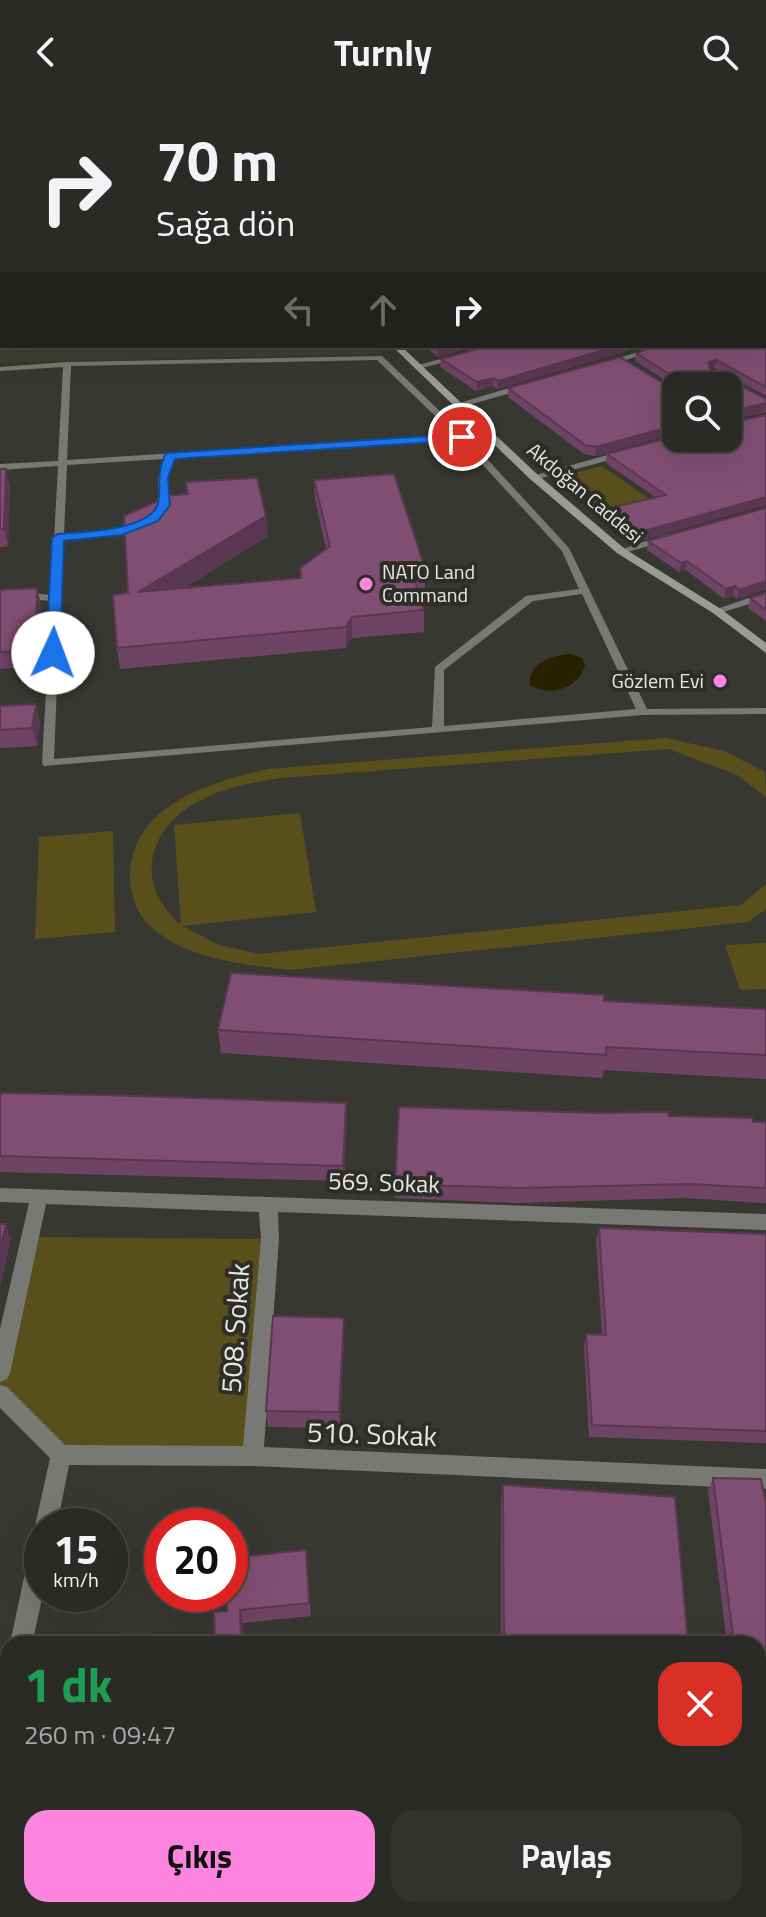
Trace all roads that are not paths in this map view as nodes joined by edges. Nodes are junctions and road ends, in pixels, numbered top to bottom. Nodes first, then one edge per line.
1 (398, 348) edge
2 (493, 348) edge
3 (645, 348) edge
4 (621, 359) junction
5 (67, 364) junction
6 (418, 366) junction
7 (632, 367) edge
8 (592, 368) edge
9 (0, 369) edge
10 (534, 384) edge
11 (461, 404) junction
12 (462, 437) junction
13 (637, 450) edge
14 (170, 456) junction
15 (63, 462) junction
16 (0, 467) edge
17 (534, 477) junction
18 (679, 534) edge
19 (58, 538) junction
20 (621, 551) junction
21 (586, 591) junction
22 (0, 593) edge
23 (766, 595) edge
24 (55, 598) junction
25 (717, 611) junction
26 (766, 649) edge
27 (766, 711) edge
28 (643, 712) junction
29 (438, 730) junction
30 (0, 1195) edge
31 (39, 1197) junction
32 (268, 1203) junction
33 (766, 1222) edge
34 (0, 1373) edge
35 (0, 1394) edge
36 (61, 1455) junction
37 (253, 1456) junction
38 (766, 1479) edge
39 (50, 1508) edge
40 (28, 1612) edge
41 (23, 1636) edge

1 - 6 main road, Akdoğan Caddesi
2 - 6 street
3 - 4 street
4 - 7 street
4 - 8 street
5 - 9 lane
5 - 12 lane
5 - 15 lane
6 - 11 main road, Akdoğan Caddesi
10 - 11 street
11 - 17 main road, Akdoğan Caddesi
12 - 14 lane
12 - 21 lane
13 - 17 street
14 - 15 lane
14 - 19 lane
15 - 16 lane
15 - 19 lane
17 - 20 main road, Akdoğan Caddesi
18 - 20 street
19 - 24 lane
20 - 25 main road, Akdoğan Caddesi
21 - 28 lane
21 - 29 lane
22 - 24 lane
23 - 25 street
24 - 29 lane
25 - 26 main road, Akdoğan Caddesi
27 - 28 lane
28 - 29 lane
30 - 31 street, 569. Sokak
31 - 32 street, 569. Sokak
31 - 34 street
32 - 33 street, 569. Sokak
32 - 37 street, 508. Sokak
35 - 36 street
36 - 37 street, 510. Sokak
36 - 39 street
37 - 38 street, 510. Sokak
40 - 41 street

